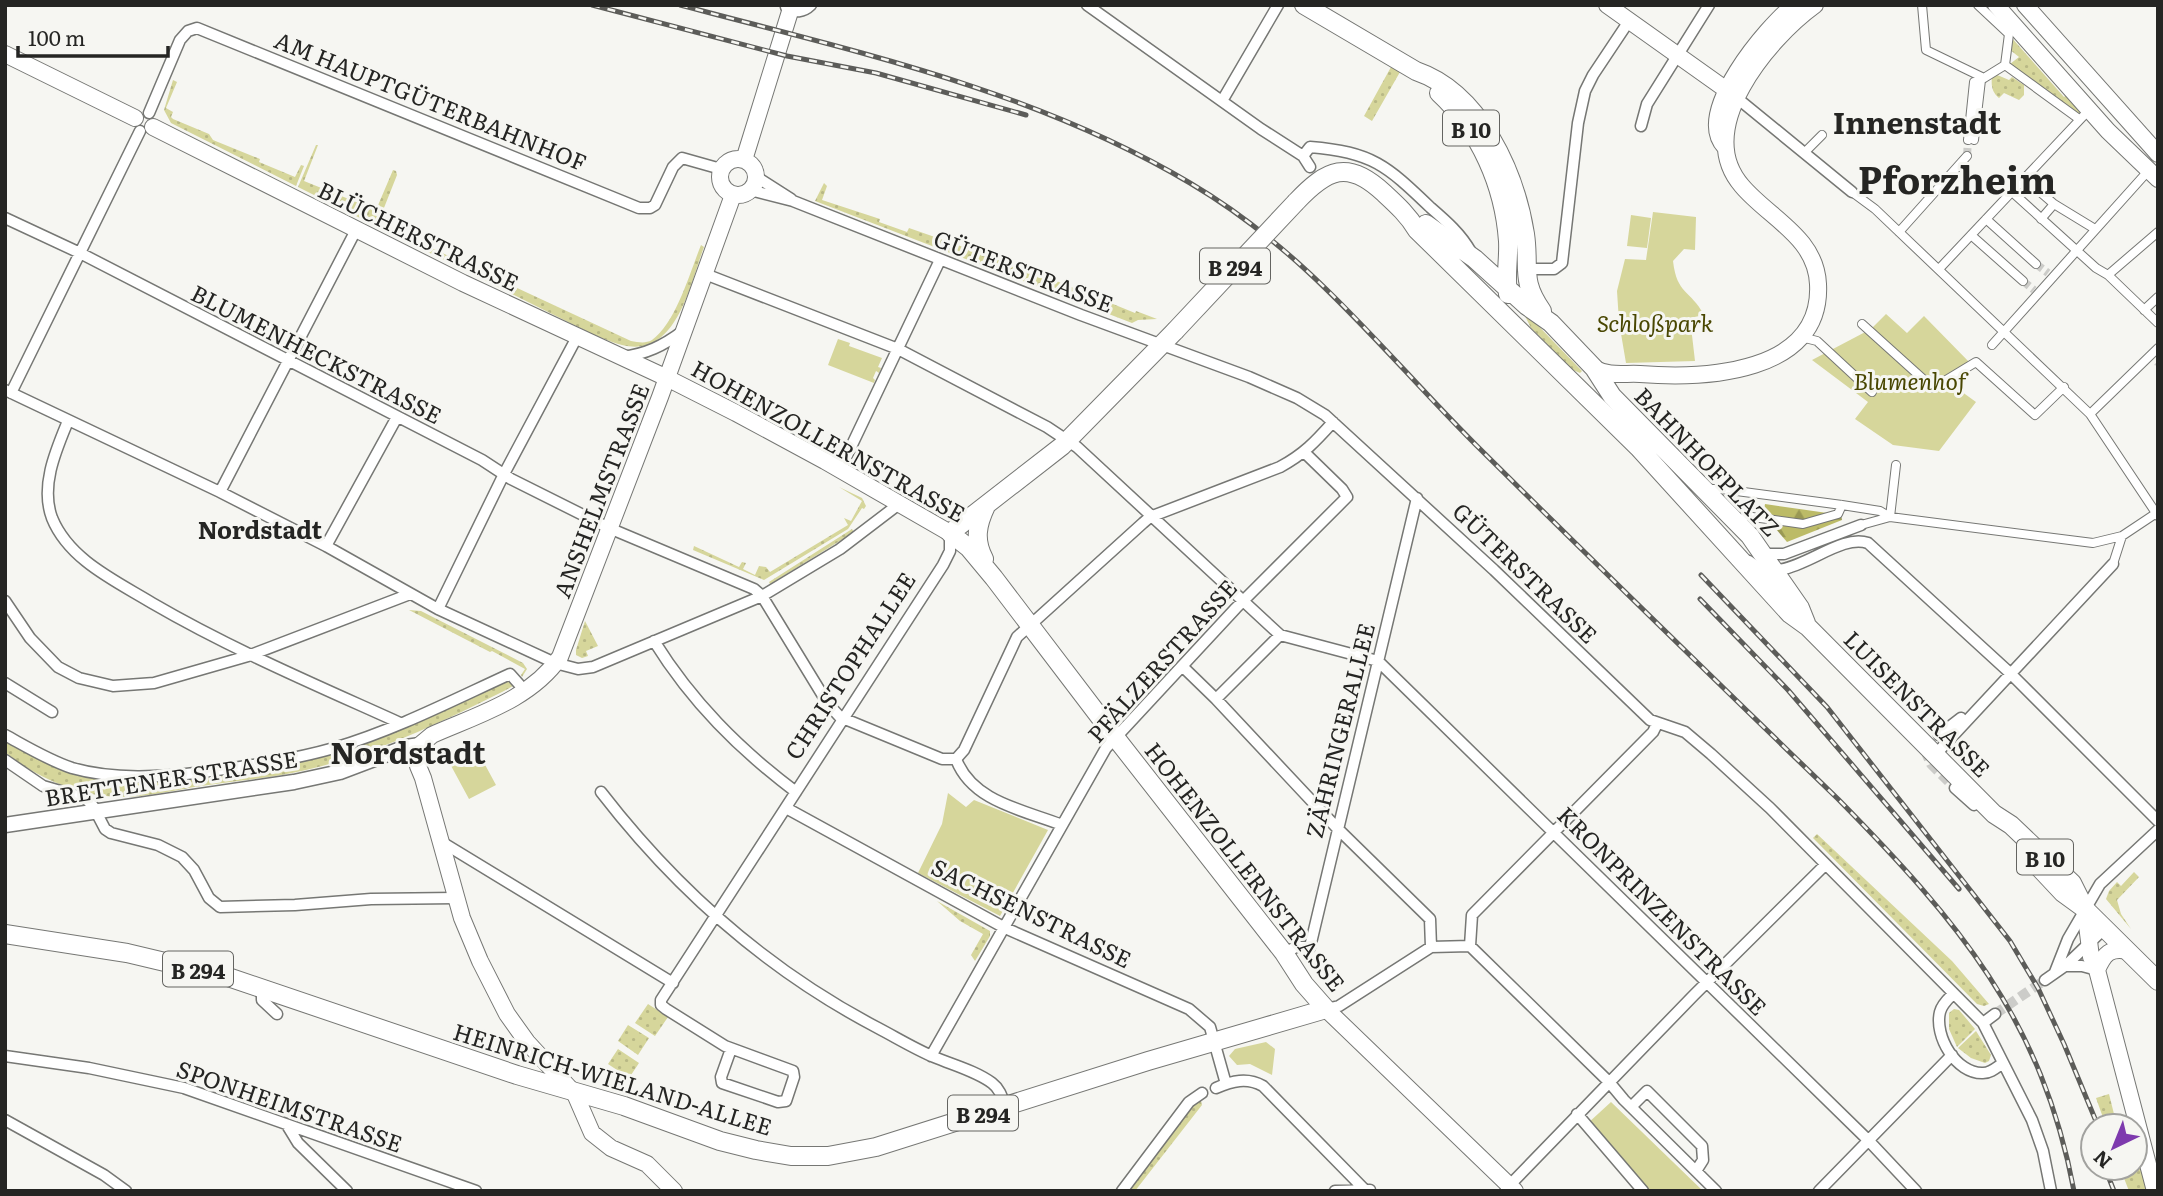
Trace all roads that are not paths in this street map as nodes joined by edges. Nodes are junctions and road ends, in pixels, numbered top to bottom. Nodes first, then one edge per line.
1 (811, 5) edge
2 (1087, 5) edge
3 (1278, 5) edge
4 (1304, 5) edge
5 (1607, 5) edge
6 (1709, 5) edge
7 (1794, 5) edge
8 (1815, 5) edge
9 (1922, 5) edge
10 (1978, 5) edge
11 (1996, 5) edge
12 (788, 7) edge
13 (2029, 9) edge
14 (1629, 21) junction
15 (2013, 24) junction
16 (5, 54) edge
17 (1678, 55) junction
18 (2005, 65) junction
19 (1416, 71) junction
20 (1984, 78) junction
21 (1974, 82) dead end
22 (1732, 94) junction
23 (1222, 101) junction
24 (2084, 115) junction
25 (144, 122) junction
26 (1642, 126) dead end
27 (1822, 135) dead end
28 (2156, 150) edge
29 (1805, 152) junction
30 (1303, 156) junction
31 (1967, 156) tunnel mouth
32 (744, 160) junction
33 (1310, 167) dead end
34 (722, 169) junction
35 (2153, 174) edge
36 (2024, 178) junction
37 (753, 183) junction
38 (2011, 191) junction
39 (1852, 192) joint
40 (733, 195) junction
41 (2054, 204) junction
42 (1408, 215) junction
43 (5, 218) edge
44 (1986, 219) junction
45 (2041, 219) junction
46 (2095, 229) junction
47 (356, 230) junction
48 (1899, 232) junction
49 (2158, 232) edge
50 (1971, 235) junction
51 (2077, 250) junction
52 (1508, 251) junction
53 (80, 253) junction
54 (940, 260) junction
55 (1481, 264) junction
56 (2036, 264) tunnel mouth
57 (1527, 269) junction
58 (1939, 269) junction
59 (705, 274) junction
60 (2108, 275) junction
61 (1465, 276) junction
62 (2023, 281) tunnel mouth
63 (1507, 287) junction
64 (2158, 297) edge
65 (2144, 310) junction
66 (1512, 322) junction
67 (1550, 323) junction
68 (2158, 323) edge
69 (1863, 324) dead end
70 (683, 331) junction
71 (2005, 331) junction
72 (577, 337) junction
73 (1801, 337) junction
74 (1163, 345) junction
75 (1992, 345) dead end
76 (2158, 348) edge
77 (898, 349) junction
78 (622, 357) junction
79 (2153, 359) edge
80 (289, 362) junction
81 (1594, 368) junction
82 (1655, 376) junction
83 (667, 378) junction
84 (1576, 385) junction
85 (1605, 386) junction
86 (2064, 387) junction
87 (8, 391) edge
88 (1872, 392) dead end
89 (2090, 414) junction
90 (397, 417) junction
91 (68, 421) junction
92 (1333, 422) junction
93 (1068, 441) junction
94 (1305, 453) junction
95 (1896, 465) dead end
96 (840, 470) junction
97 (504, 474) junction
98 (1705, 489) junction
99 (220, 492) junction
100 (1417, 498) junction
101 (899, 504) junction
102 (986, 505) junction
103 (1842, 505) junction
104 (2157, 514) edge
105 (1745, 516) dead end
106 (1150, 517) junction
107 (1890, 517) junction
108 (1861, 525) joint
109 (608, 528) junction
110 (950, 533) junction
111 (2122, 536) junction
112 (1727, 544) junction
113 (326, 546) junction
114 (1763, 554) junction
115 (1784, 554) junction
116 (2113, 564) joint
117 (1775, 570) junction
118 (994, 578) junction
119 (410, 594) junction
120 (762, 596) junction
121 (5, 601) edge
122 (1243, 601) junction
123 (439, 609) junction
124 (1030, 625) junction
125 (1808, 627) junction
126 (1280, 635) junction
127 (654, 641) junction
128 (248, 656) junction
129 (1378, 661) junction
130 (555, 663) junction
131 (1182, 666) junction
132 (2010, 673) junction
133 (5, 682) edge
134 (526, 692) junction
135 (1216, 699) junction
136 (1983, 702) junction
137 (52, 712) dead end
138 (843, 719) junction
139 (400, 723) junction
140 (1657, 724) junction
141 (5, 735) edge
142 (1939, 735) dead end
143 (1115, 737) junction
144 (419, 746) junction
145 (1935, 755) junction
146 (956, 759) junction
147 (5, 760) edge
148 (1955, 788) tunnel mouth
149 (601, 792) dead end
150 (796, 792) junction
151 (786, 808) junction
152 (96, 811) junction
153 (1994, 814) junction
154 (2158, 821) edge
155 (5, 825) edge
156 (1062, 825) junction
157 (1337, 828) junction
158 (2158, 830) edge
159 (1555, 832) junction
160 (440, 841) junction
161 (1825, 865) junction
162 (456, 898) junction
163 (2085, 909) junction
164 (716, 916) junction
165 (1005, 928) junction
166 (2105, 928) junction
167 (5, 934) edge
168 (2088, 944) junction
169 (1470, 946) junction
170 (1431, 947) junction
171 (1290, 950) junction
172 (2128, 951) junction
173 (2060, 969) junction
174 (2097, 970) junction
175 (2045, 980) tunnel mouth
176 (2158, 981) edge
177 (673, 982) junction
178 (1707, 984) junction
179 (262, 988) junction
180 (1953, 994) junction
181 (1326, 1009) junction
182 (277, 1014) dead end
183 (1995, 1014) tunnel mouth
184 (1983, 1023) junction
185 (1214, 1041) junction
186 (731, 1049) junction
187 (1952, 1055) junction
188 (5, 1056) edge
189 (931, 1056) junction
190 (2003, 1063) junction
191 (1609, 1082) junction
192 (1202, 1093) dead end
193 (575, 1094) junction
194 (1005, 1106) junction
195 (1631, 1107) junction
196 (1577, 1114) junction
197 (5, 1120) edge
198 (287, 1125) junction
199 (1868, 1140) junction
200 (1696, 1171) junction
201 (1510, 1189) edge
202 (1368, 1190) edge
203 (126, 1191) edge
204 (347, 1191) edge
205 (476, 1191) edge
206 (674, 1191) edge
207 (1122, 1191) edge
208 (1335, 1191) edge
209 (1643, 1191) edge
210 (1716, 1191) edge
211 (1819, 1191) edge
212 (1916, 1191) edge
213 (2051, 1191) edge
214 (2155, 1191) edge

1 - 12 street
2 - 23 street
3 - 23 street
4 - 19 main road, B 10
5 - 14 main road
6 - 17 street
7 - 22 main road
8 - 22 main road
9 - 20 street
10 - 18 street
11 - 15 main road
12 - 32 main road
13 - 15 main road
13 - 28 main road
14 - 17 main road
14 - 57 street
15 - 24 main road
16 - 25 main road, BLÜCHERSTRASSE
17 - 22 main road
17 - 26 street
18 - 20 street
18 - 24 street
19 - 52 main road, B 10
19 - 57 main road, B 10
20 - 21 street
22 - 29 street
22 - 73 main road
23 - 30 street
24 - 35 main road
24 - 36 street
25 - 34 street, AM HAUPTGÜTERBAHNHOF
25 - 47 main road, BLÜCHERSTRASSE
25 - 53 street
27 - 29 street
29 - 39 street
30 - 33 street
30 - 55 street
31 - 48 street
32 - 34 main road
32 - 37 main road
34 - 40 main road
35 - 46 street
36 - 38 street
36 - 41 street
37 - 40 main road
37 - 54 street, GÜTERSTRASSE
38 - 44 street
38 - 45 street
39 - 48 street
40 - 59 main road, ANSHELMSTRASSE
41 - 45 street
41 - 46 street
42 - 55 main road, B 294
42 - 61 main road, B 294
42 - 74 main road, B 294, bridge
43 - 53 street, BLUMENHECKSTRASSE
44 - 50 street
44 - 56 street
45 - 51 street
46 - 51 street
47 - 72 main road, BLÜCHERSTRASSE
47 - 80 street
48 - 58 street
49 - 60 street
50 - 58 street
50 - 62 street
51 - 60 street
51 - 71 street
52 - 55 main road
52 - 63 main road, B 10
53 - 80 street, BLUMENHECKSTRASSE
53 - 87 street
54 - 74 street, GÜTERSTRASSE
54 - 77 street
55 - 61 main road
55 - 63 main road, B 294
57 - 67 main road, B 10
58 - 71 street
59 - 70 main road, ANSHELMSTRASSE
59 - 77 street
60 - 65 street
61 - 66 main road, B 294
63 - 66 main road, B 10
63 - 67 main road, BAHNHOFPLATZ / B 294
64 - 65 street
65 - 68 street
66 - 84 main road, BAHNHOFPLATZ / B 10
67 - 81 main road, BAHNHOFPLATZ / B 10
69 - 86 street
70 - 78 street, ANSHELMSTRASSE
70 - 83 main road, ANSHELMSTRASSE
71 - 75 street
71 - 86 street
72 - 78 main road, BLÜCHERSTRASSE
72 - 97 street
73 - 82 main road
73 - 88 street
74 - 92 street, GÜTERSTRASSE
74 - 93 main road, B 294
76 - 79 street
77 - 93 street
77 - 96 street
78 - 83 main road, BLÜCHERSTRASSE
79 - 89 street
80 - 90 street, BLUMENHECKSTRASSE
80 - 99 street
81 - 82 main road
81 - 85 main road, BAHNHOFPLATZ / B 10
82 - 85 main road
83 - 96 main road, HOHENZOLLERNSTRASSE
83 - 109 main road, ANSHELMSTRASSE
84 - 85 main road, BAHNHOFPLATZ
84 - 112 main road, BAHNHOFPLATZ / B 10
85 - 98 main road, BAHNHOFPLATZ / B 10
86 - 89 street
87 - 91 street
89 - 104 street
90 - 97 street, BLUMENHECKSTRASSE
90 - 113 street
91 - 99 street
91 - 128 street
92 - 94 street
92 - 100 street, GÜTERSTRASSE
93 - 102 main road, B 294
93 - 106 street
94 - 106 street
94 - 122 street, PFÄLZERSTRASSE
95 - 107 street
96 - 101 main road, HOHENZOLLERNSTRASSE
97 - 109 street, BLUMENHECKSTRASSE
97 - 123 street
98 - 103 street
98 - 114 main road, BAHNHOFPLATZ / B 10
99 - 113 street
100 - 129 street, ZÄHRINGERALLEE
100 - 140 street, GÜTERSTRASSE
101 - 110 main road, HOHENZOLLERNSTRASSE
101 - 120 street
102 - 110 main road, B 294
102 - 118 main road, HOHENZOLLERNSTRASSE
103 - 105 street
103 - 107 street
104 - 111 street
106 - 122 street
106 - 124 street
107 - 108 street
107 - 111 street
108 - 115 street
109 - 120 street, BLUMENHECKSTRASSE
109 - 130 main road, ANSHELMSTRASSE
110 - 118 main road, HOHENZOLLERNSTRASSE
110 - 138 street, CHRISTOPHALLEE
111 - 116 street
112 - 117 street
112 - 125 main road, LUISENSTRASSE / B 10
113 - 119 street
114 - 115 street
114 - 117 main road, BAHNHOFPLATZ / B 10
115 - 117 street
116 - 132 street
117 - 125 main road, LUISENSTRASSE / B 10
117 - 132 street
118 - 124 main road, HOHENZOLLERNSTRASSE
119 - 123 street
119 - 128 street
120 - 127 street
120 - 138 street
121 - 128 street
122 - 126 street
122 - 131 street, PFÄLZERSTRASSE
123 - 130 street
124 - 143 main road, HOHENZOLLERNSTRASSE
124 - 146 street
125 - 145 main road, LUISENSTRASSE / B 10
126 - 129 street
126 - 135 street
127 - 130 street
127 - 150 street
128 - 139 street
129 - 157 street, ZÄHRINGERALLEE
129 - 159 street, KRONPRINZENSTRASSE
130 - 134 main road, BRETTENER STRASSE
131 - 135 street
131 - 143 street, PFÄLZERSTRASSE
132 - 136 street
132 - 154 street
133 - 137 street
134 - 139 street
134 - 144 main road, BRETTENER STRASSE
135 - 157 street
136 - 142 street
136 - 145 street
138 - 146 street
138 - 150 street, CHRISTOPHALLEE
139 - 141 street
140 - 159 street
140 - 161 street, GÜTERSTRASSE
143 - 156 street, PFÄLZERSTRASSE
143 - 171 main road, HOHENZOLLERNSTRASSE
144 - 152 street, BRETTENER STRASSE
144 - 160 main road
145 - 153 main road, LUISENSTRASSE / B 10
146 - 156 street
147 - 152 street
148 - 153 street
149 - 164 street
150 - 151 street, CHRISTOPHALLEE
151 - 164 street, CHRISTOPHALLEE
151 - 165 street, SACHSENSTRASSE
152 - 155 street, BRETTENER STRASSE
152 - 162 street
153 - 163 main road, LUISENSTRASSE / B 10
156 - 165 street, PFÄLZERSTRASSE
157 - 170 street
157 - 171 street, ZÄHRINGERALLEE
158 - 163 street
159 - 169 street
159 - 178 street, KRONPRINZENSTRASSE
160 - 162 main road
160 - 177 street
161 - 178 street
161 - 180 street, GÜTERSTRASSE
162 - 193 main road
163 - 166 main road, LUISENSTRASSE / B 10
163 - 168 main road
163 - 173 street
164 - 177 street, CHRISTOPHALLEE
164 - 189 street
165 - 185 street, SACHSENSTRASSE
165 - 189 street, PFÄLZERSTRASSE
166 - 168 street
166 - 172 main road, LUISENSTRASSE / B 10
167 - 179 main road, HEINRICH-WIELAND-ALLEE / B 294
168 - 173 street
168 - 174 main road
169 - 170 street
169 - 191 street
170 - 181 street
171 - 181 main road, HOHENZOLLERNSTRASSE
172 - 174 main road
172 - 176 main road, LUISENSTRASSE / B 10
173 - 174 street
173 - 175 street
174 - 214 main road
177 - 186 street, CHRISTOPHALLEE
178 - 191 street
178 - 199 street, KRONPRINZENSTRASSE
179 - 182 street
179 - 193 main road, HEINRICH-WIELAND-ALLEE / B 294
180 - 184 street, GÜTERSTRASSE
180 - 187 street
181 - 185 main road, HEINRICH-WIELAND-ALLEE / B 294
181 - 201 main road, HOHENZOLLERNSTRASSE
183 - 184 street
184 - 190 street, GÜTERSTRASSE
185 - 194 main road, HEINRICH-WIELAND-ALLEE / B 294
185 - 202 street
186 - 186 street, CHRISTOPHALLEE
187 - 190 street
187 - 199 street
188 - 198 street, SPONHEIMSTRASSE
189 - 194 street
190 - 213 street, GÜTERSTRASSE
191 - 195 street
191 - 196 street
192 - 207 street
193 - 194 main road, HEINRICH-WIELAND-ALLEE / B 294
193 - 206 main road
195 - 200 street
195 - 200 street
196 - 201 street
196 - 209 street
197 - 203 street
198 - 204 street
198 - 205 street, SPONHEIMSTRASSE
199 - 211 street
199 - 212 street, KRONPRINZENSTRASSE
200 - 210 street
202 - 208 street

